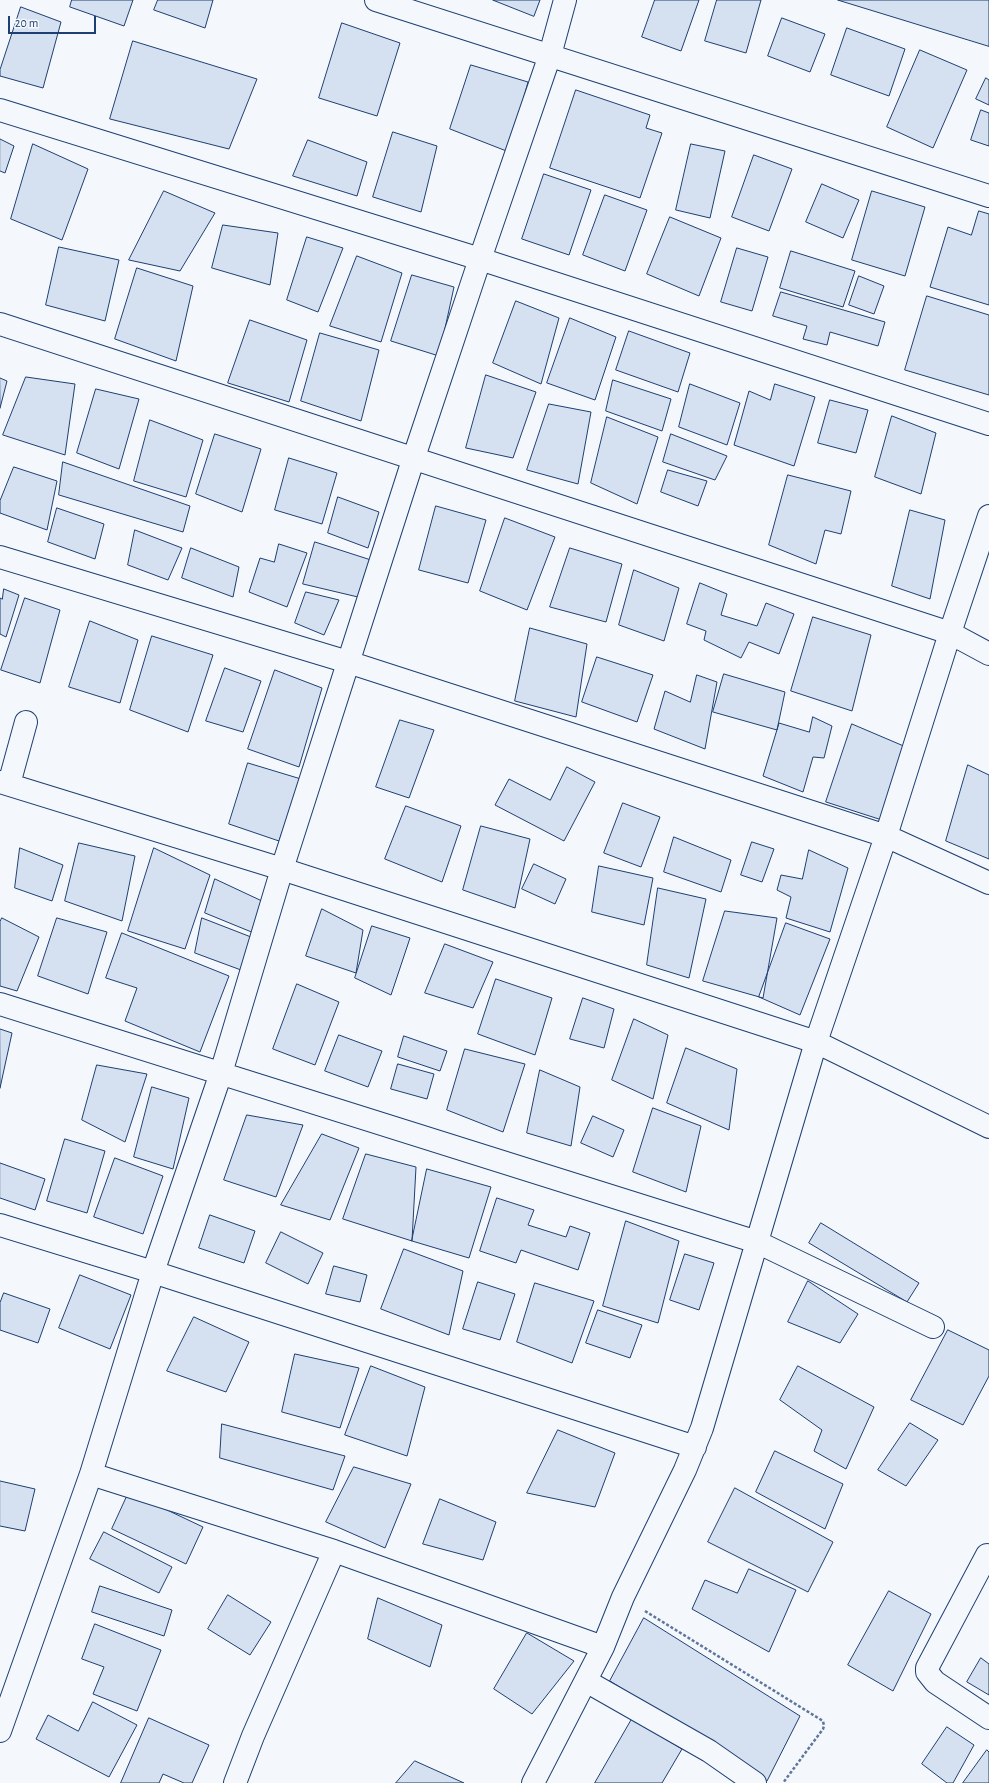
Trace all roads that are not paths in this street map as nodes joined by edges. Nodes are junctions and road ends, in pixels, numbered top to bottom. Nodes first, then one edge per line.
1 (376, 0) edge
2 (565, 0) edge
3 (550, 55) junction
4 (0, 110) edge
5 (989, 196) edge
6 (480, 259) junction
7 (0, 324) edge
8 (989, 424) edge
9 (414, 457) junction
10 (989, 516) edge
11 (0, 558) edge
12 (950, 633) junction
13 (989, 654) edge
14 (348, 662) junction
15 (26, 722) dead end
16 (4, 783) edge
17 (886, 836) junction
18 (282, 869) junction
19 (989, 883) edge
20 (0, 1004) edge
21 (816, 1042) junction
22 (221, 1073) junction
23 (989, 1127) edge
24 (0, 1225) edge
25 (757, 1242) junction
26 (153, 1272) junction
27 (933, 1327) dead end
28 (695, 1447) junction
29 (91, 1474) junction
30 (334, 1551) junction
31 (987, 1555) dead end
32 (603, 1647) junction
33 (586, 1681) junction
34 (989, 1718) edge
35 (0, 1731) edge
36 (235, 1783) edge
37 (533, 1783) edge
38 (755, 1783) edge

1 - 3 street
2 - 3 street
3 - 5 street
3 - 6 street
4 - 6 street
6 - 8 street
6 - 9 street
7 - 9 street
9 - 12 street
9 - 14 street
10 - 12 street
11 - 14 street
12 - 13 street
12 - 17 street
14 - 17 street
14 - 18 street
15 - 16 street
16 - 18 street
17 - 19 street
17 - 21 street
18 - 21 street
18 - 22 street
20 - 22 street
21 - 23 street
21 - 25 street
22 - 25 street
22 - 26 street
24 - 26 street
25 - 27 street
25 - 28 street
26 - 28 street
26 - 29 street
28 - 32 street
29 - 30 street
29 - 35 street
30 - 32 street
30 - 36 street
31 - 34 street
32 - 33 street
33 - 37 street
33 - 38 street

